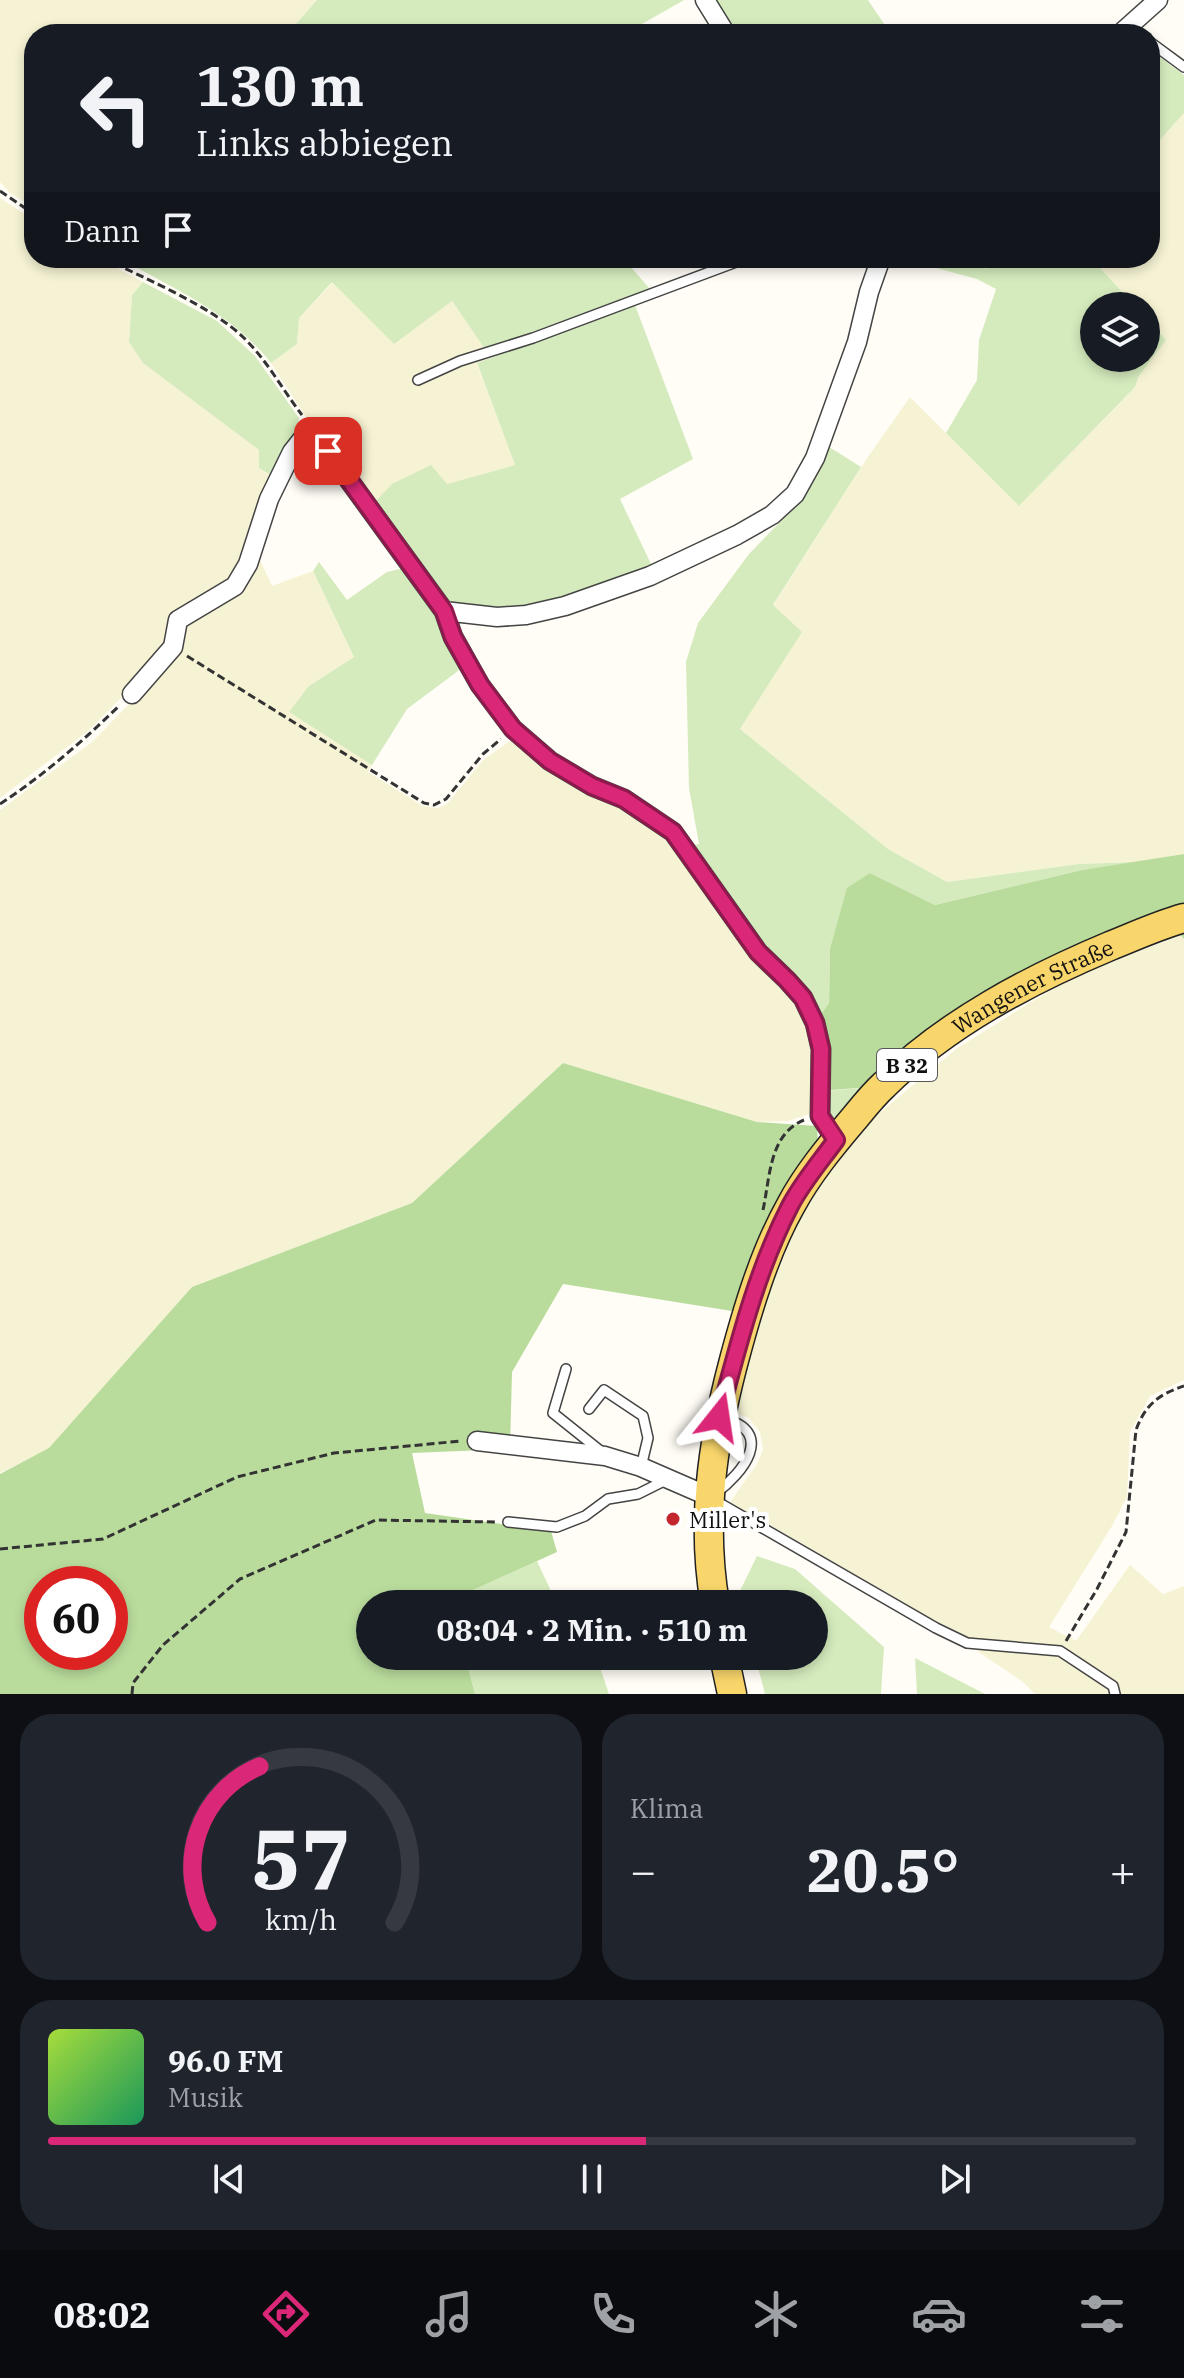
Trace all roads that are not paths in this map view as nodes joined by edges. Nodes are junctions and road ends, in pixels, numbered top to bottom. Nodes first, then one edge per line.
1 (705, 0) edge
2 (1158, 0) edge
3 (720, 24) edge
4 (1136, 24) edge
5 (1160, 49) edge
6 (1184, 67) edge
7 (720, 268) edge
8 (877, 268) edge
9 (418, 380) dead end
10 (444, 611) junction
11 (132, 694) road end
12 (1184, 918) edge
13 (836, 1140) junction
14 (566, 1369) dead end
15 (589, 1409) dead end
16 (477, 1441) road end
17 (605, 1456) junction
18 (641, 1467) junction
19 (668, 1479) junction
20 (709, 1498) junction
21 (508, 1522) road end
22 (712, 1590) edge
23 (727, 1670) edge
24 (732, 1694) edge
25 (1115, 1694) edge

1 - 3 street
2 - 4 street
5 - 6 lane
7 - 9 lane
8 - 10 street
10 - 11 street
10 - 13 street
12 - 13 main road, Wangener Straße / B 32
13 - 20 main road, Wangener Straße / B 32
14 - 17 lane
15 - 18 lane
16 - 17 street
17 - 18 street
18 - 19 street
19 - 20 street
19 - 21 lane
20 - 22 main road, Wangener Straße / B 32
20 - 25 lane
23 - 24 main road

